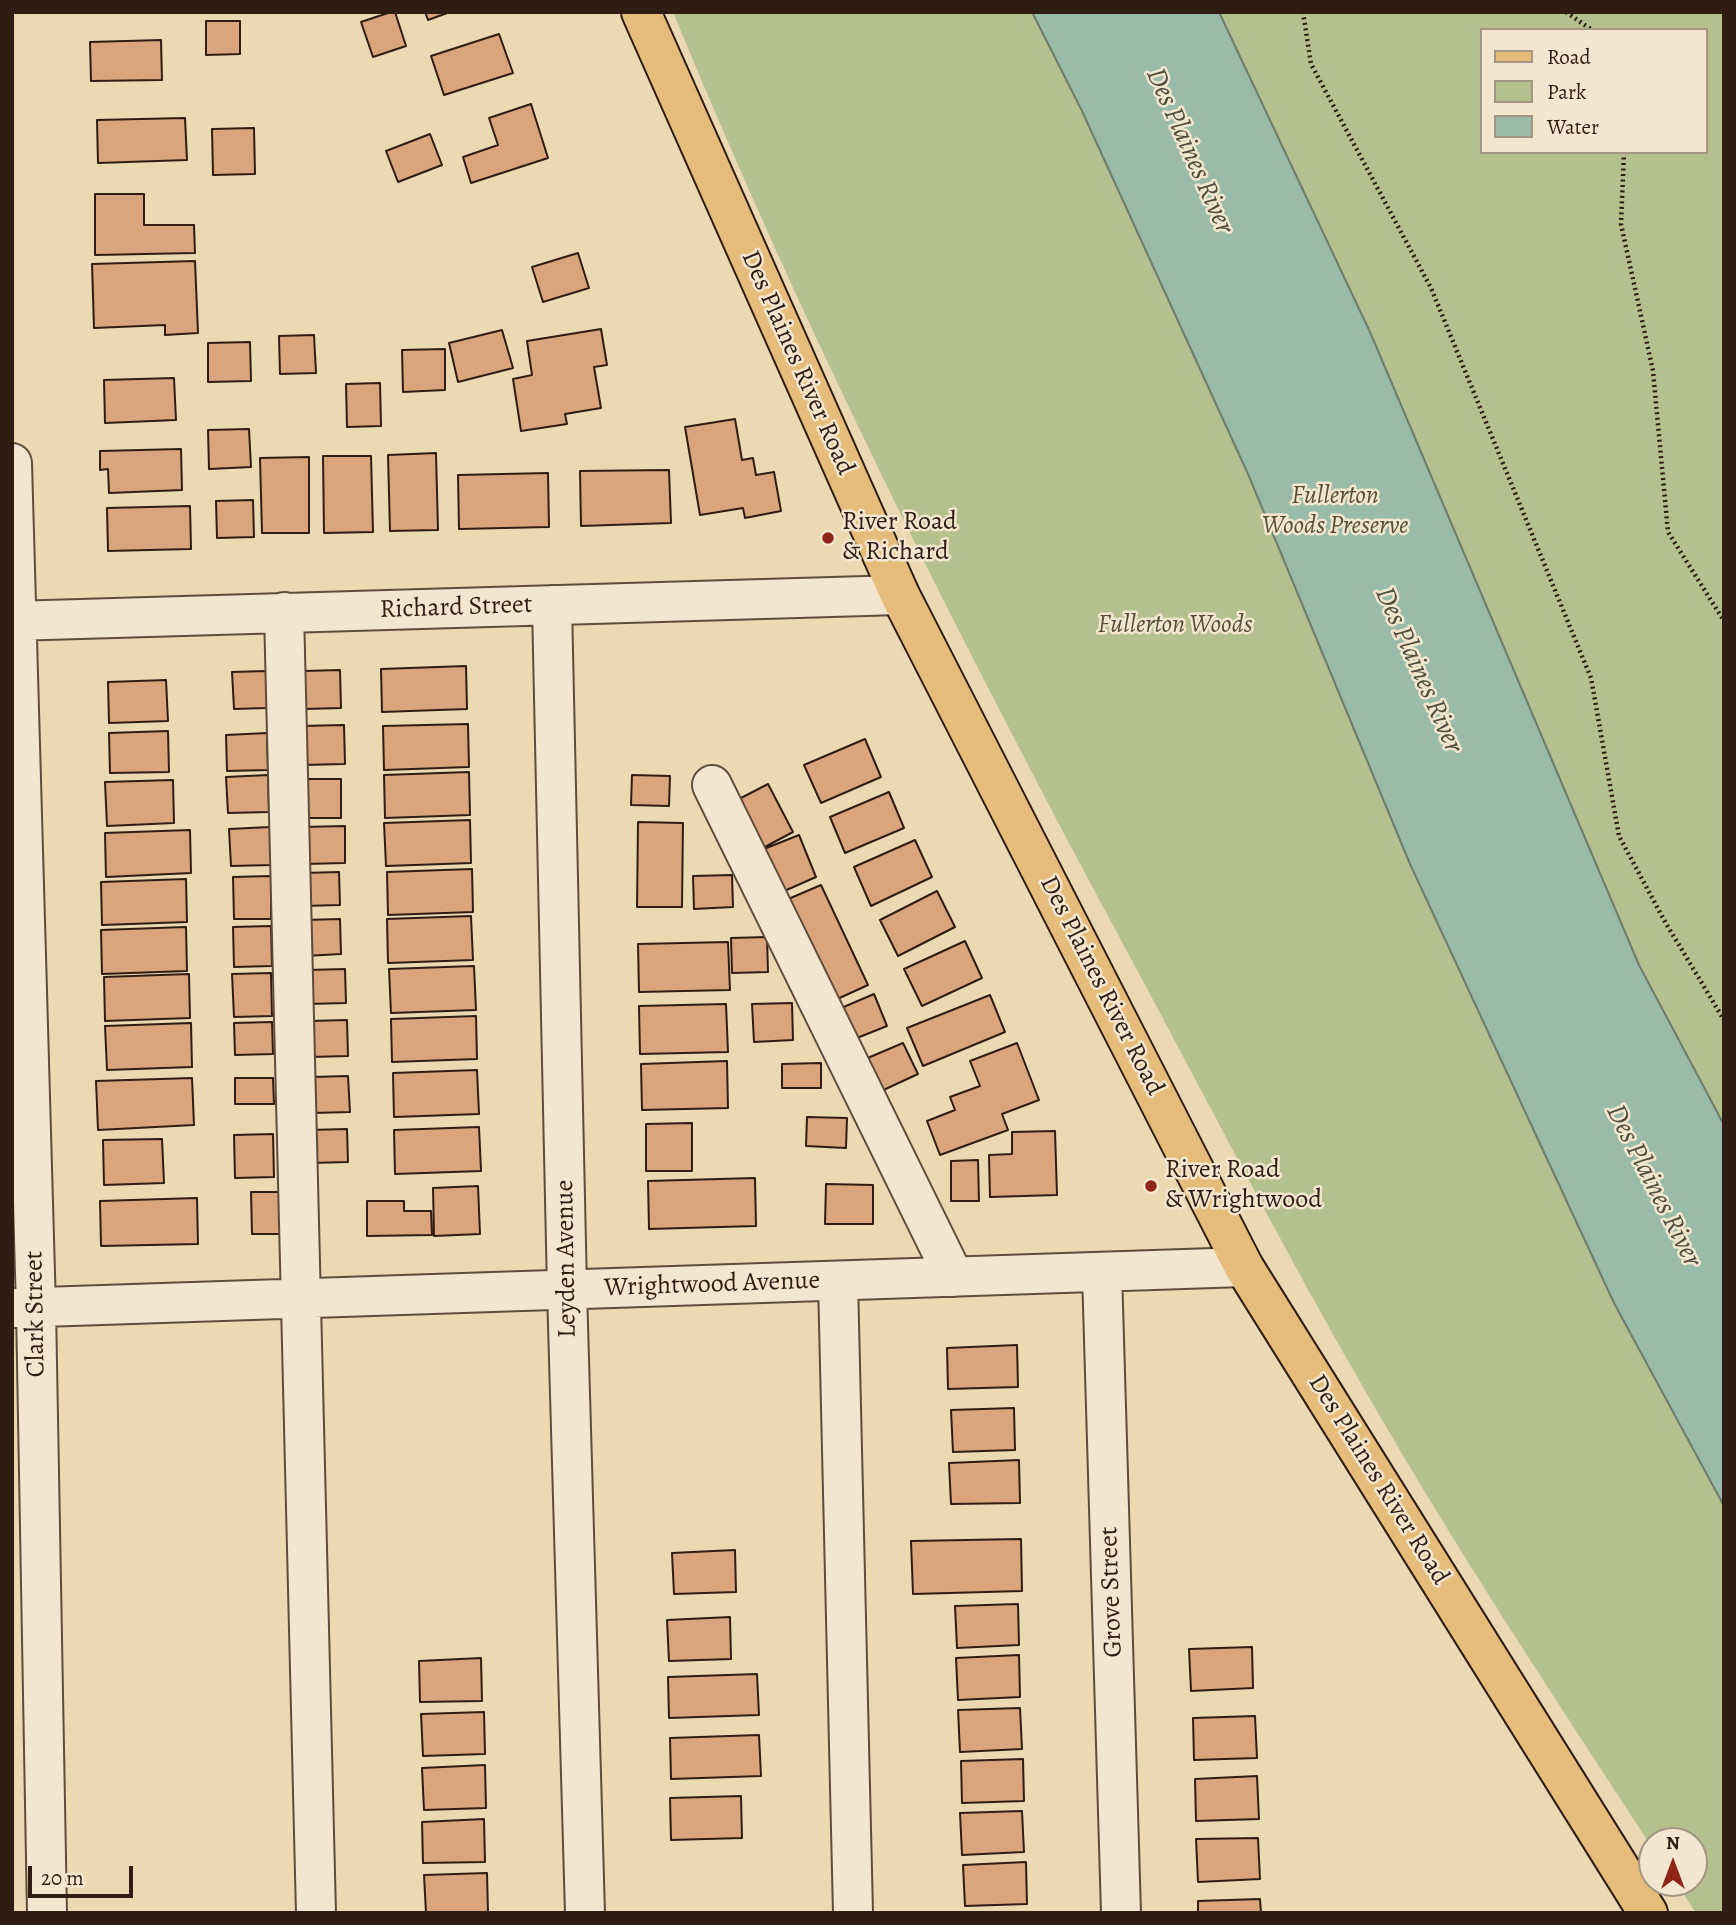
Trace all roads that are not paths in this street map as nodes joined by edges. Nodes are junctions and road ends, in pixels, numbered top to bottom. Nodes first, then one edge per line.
1 (641, 12) edge
2 (12, 463) edge
3 (900, 595) junction
4 (552, 605) junction
5 (284, 612) junction
6 (14, 621) edge
7 (712, 785) dead end
8 (1244, 1267) junction
9 (1102, 1272) junction
10 (954, 1277) junction
11 (838, 1281) junction
12 (567, 1290) junction
13 (301, 1299) junction
14 (24, 1308) edge
15 (47, 1913) edge
16 (316, 1913) edge
17 (585, 1913) edge
18 (853, 1913) edge
19 (1121, 1913) edge
20 (1648, 1913) edge

1 - 3 main road, Des Plaines River Road
2 - 6 street, Clark Street
3 - 4 street, Richard Street
3 - 8 main road, Des Plaines River Road
4 - 5 street, Richard Street
4 - 12 street, Leyden Avenue
5 - 6 street, Richard Street
5 - 13 street
6 - 14 street, Clark Street
7 - 10 street
8 - 9 street, Wrightwood Avenue
8 - 20 main road, Des Plaines River Road
9 - 10 street, Wrightwood Avenue
9 - 19 street, Grove Street
10 - 11 street, Wrightwood Avenue
11 - 12 street, Wrightwood Avenue
11 - 18 street
12 - 13 street, Wrightwood Avenue
12 - 17 street, Leyden Avenue
13 - 14 street, Wrightwood Avenue
13 - 16 street
14 - 15 street, Clark Street

